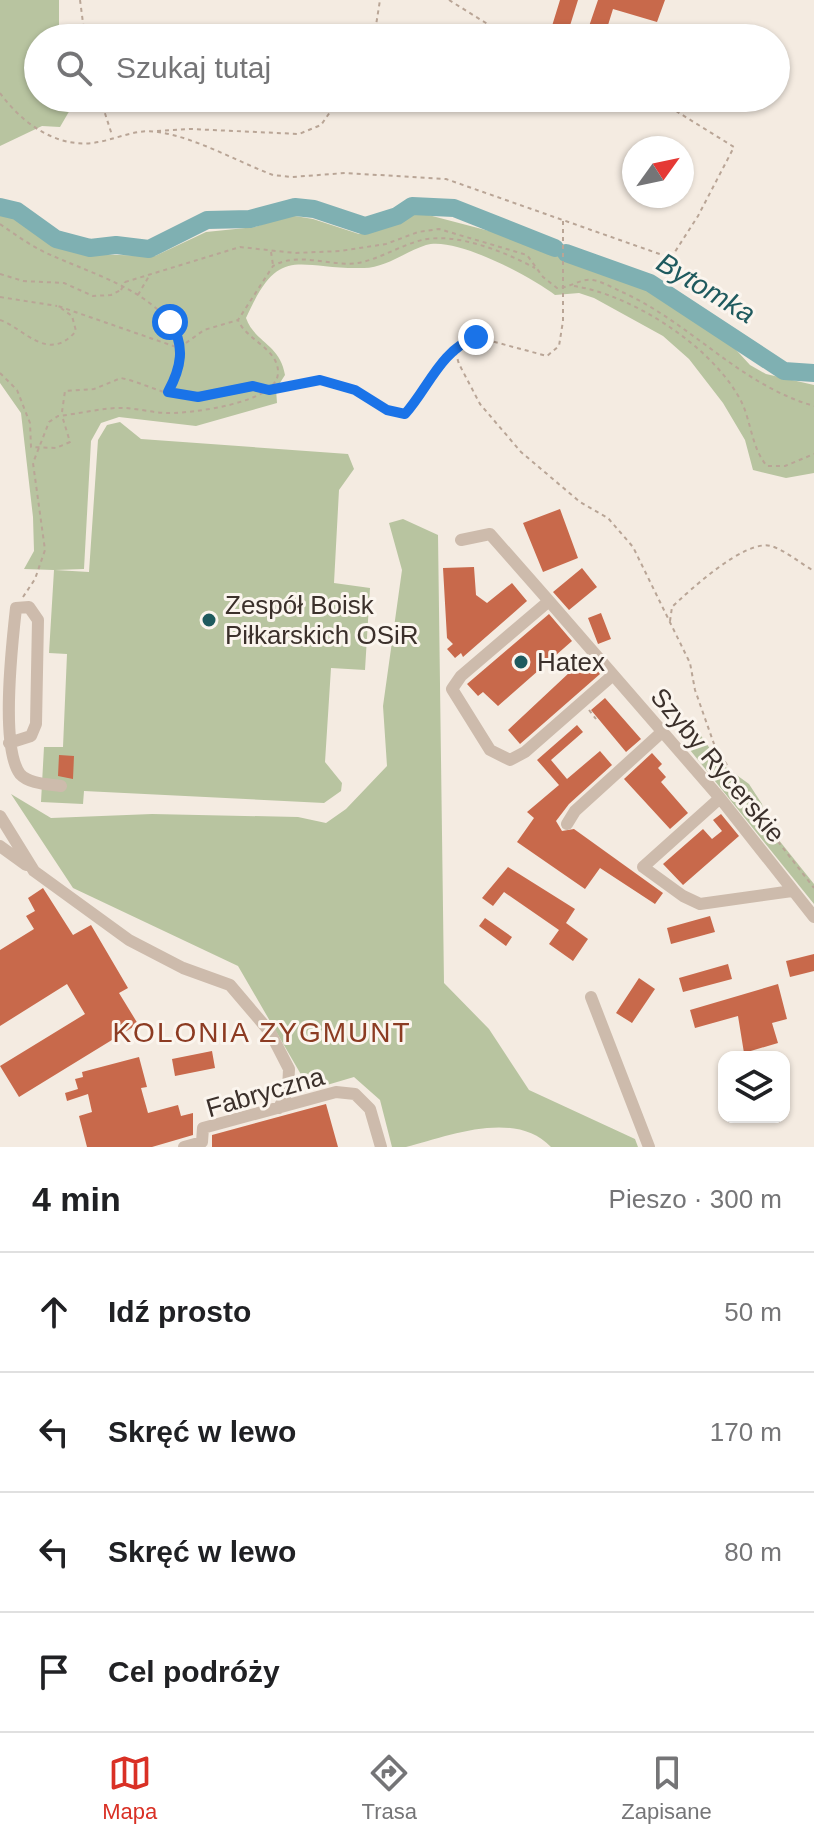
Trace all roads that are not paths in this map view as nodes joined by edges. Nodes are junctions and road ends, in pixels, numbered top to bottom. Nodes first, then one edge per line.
1 (461, 540) dead end
2 (549, 601) junction
3 (0, 606) edge
4 (16, 608) junction
5 (615, 678) junction
6 (662, 732) junction
7 (9, 743) junction
8 (61, 786) dead end
9 (720, 798) junction
10 (0, 816) edge
11 (567, 824) dead end
12 (0, 846) edge
13 (34, 871) junction
14 (792, 891) junction
15 (814, 917) edge
16 (591, 997) dead end
17 (279, 1108) junction
18 (184, 1147) edge
19 (381, 1147) edge
20 (649, 1147) edge

1 - 2 street, Szyby Rycerskie
2 - 5 street, Szyby Rycerskie
2 - 5 street
3 - 4 street
4 - 7 street
4 - 7 street
5 - 6 street, Szyby Rycerskie
6 - 9 street, Szyby Rycerskie
6 - 11 street
7 - 8 street
9 - 14 street, Szyby Rycerskie
9 - 14 street
10 - 13 street
12 - 13 street
13 - 17 street
14 - 15 street, Szyby Rycerskie
16 - 20 street
17 - 18 street, Fabryczna
17 - 19 street, Fabryczna

